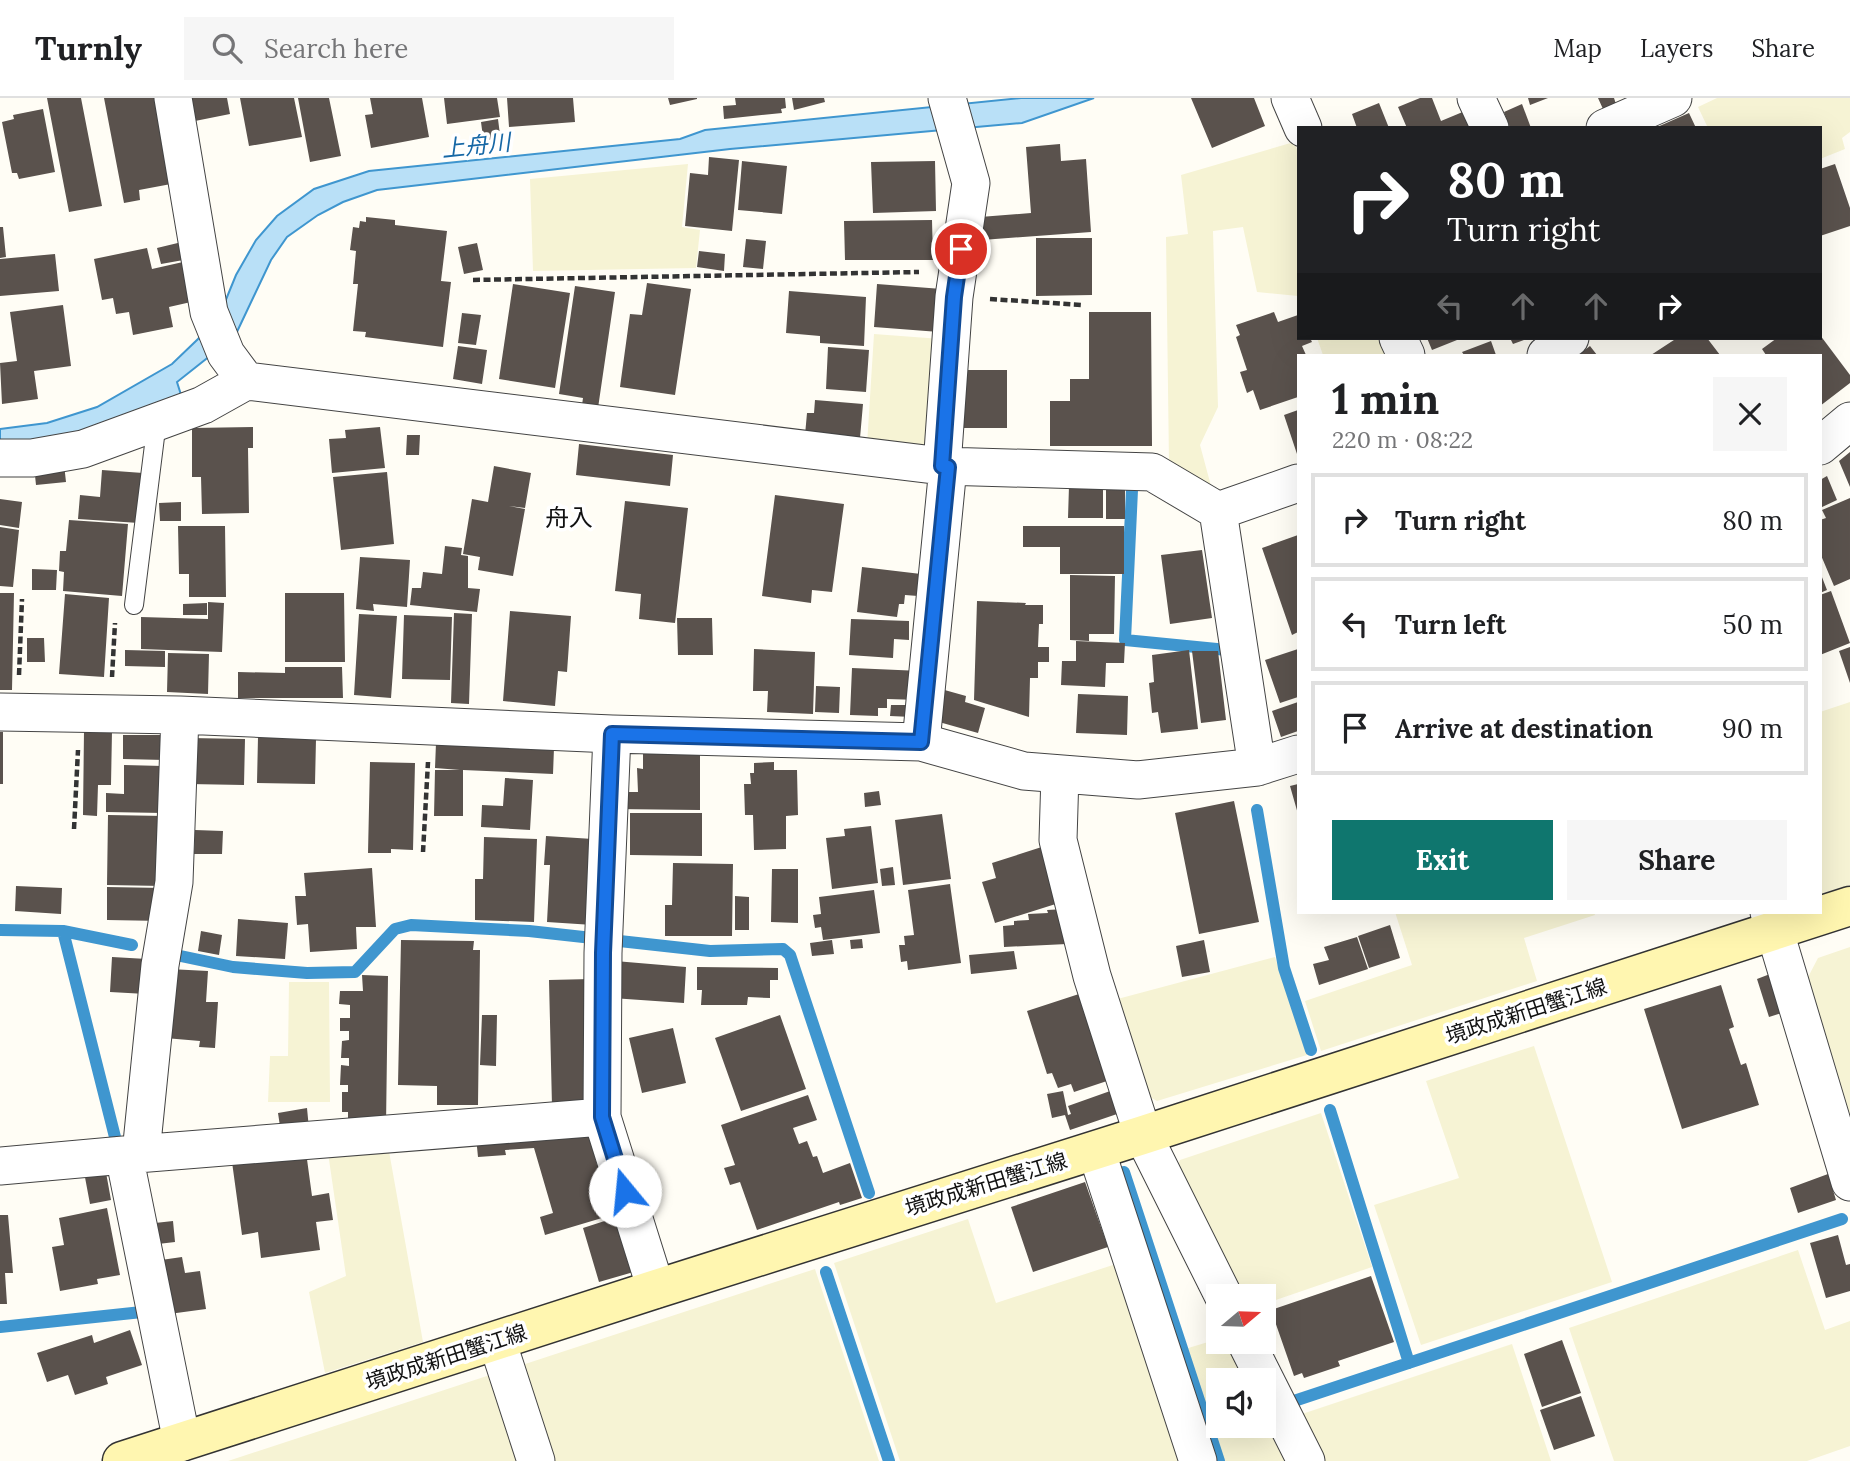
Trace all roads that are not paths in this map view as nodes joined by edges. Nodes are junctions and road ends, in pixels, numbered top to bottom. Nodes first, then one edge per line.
1 (173, 98) edge
2 (947, 98) edge
3 (1290, 98) edge
4 (1476, 98) edge
5 (1673, 98) edge
6 (1302, 126) edge
7 (1489, 126) edge
8 (1610, 126) edge
9 (1567, 340) edge
10 (1547, 354) edge
11 (236, 368) junction
12 (157, 421) junction
13 (1850, 421) edge
14 (1822, 444) edge
15 (0, 458) edge
16 (945, 466) junction
17 (1297, 482) edge
18 (1218, 511) junction
19 (134, 605) dead end
20 (9, 711) edge
21 (180, 715) junction
22 (612, 734) junction
23 (921, 742) junction
24 (1297, 754) edge
25 (1257, 766) junction
26 (1060, 774) junction
27 (1850, 906) edge
28 (1822, 911) edge
29 (1808, 914) edge
30 (1772, 921) edge
31 (602, 1117) junction
32 (1143, 1135) junction
33 (1096, 1150) junction
34 (132, 1154) junction
35 (0, 1166) edge
36 (1850, 1182) edge
37 (1218, 1284) edge
38 (656, 1289) junction
39 (497, 1341) junction
40 (1252, 1354) edge
41 (182, 1442) junction
42 (122, 1461) edge
43 (536, 1461) edge
44 (1198, 1461) edge
45 (1306, 1461) edge

1 - 11 street
2 - 16 street
3 - 6 street
4 - 7 street
5 - 8 street
9 - 10 street
11 - 12 street
11 - 16 street
12 - 15 street
12 - 19 lane
13 - 14 street
16 - 18 street
16 - 23 street
17 - 18 street
18 - 25 street
20 - 21 street
21 - 22 street
21 - 34 street
22 - 23 street
22 - 31 street
23 - 26 street
24 - 25 street
25 - 26 street
26 - 32 street
27 - 28 main road, 境政成新田蟹江線
29 - 30 main road, 境政成新田蟹江線
30 - 32 main road, 境政成新田蟹江線
30 - 36 street
31 - 34 street
31 - 38 street
32 - 33 main road, 境政成新田蟹江線
32 - 37 street
33 - 38 main road, 境政成新田蟹江線
33 - 44 street
34 - 35 street
34 - 41 street
38 - 39 main road, 境政成新田蟹江線
39 - 41 main road, 境政成新田蟹江線
39 - 43 street
40 - 45 street
41 - 42 main road, 境政成新田蟹江線

